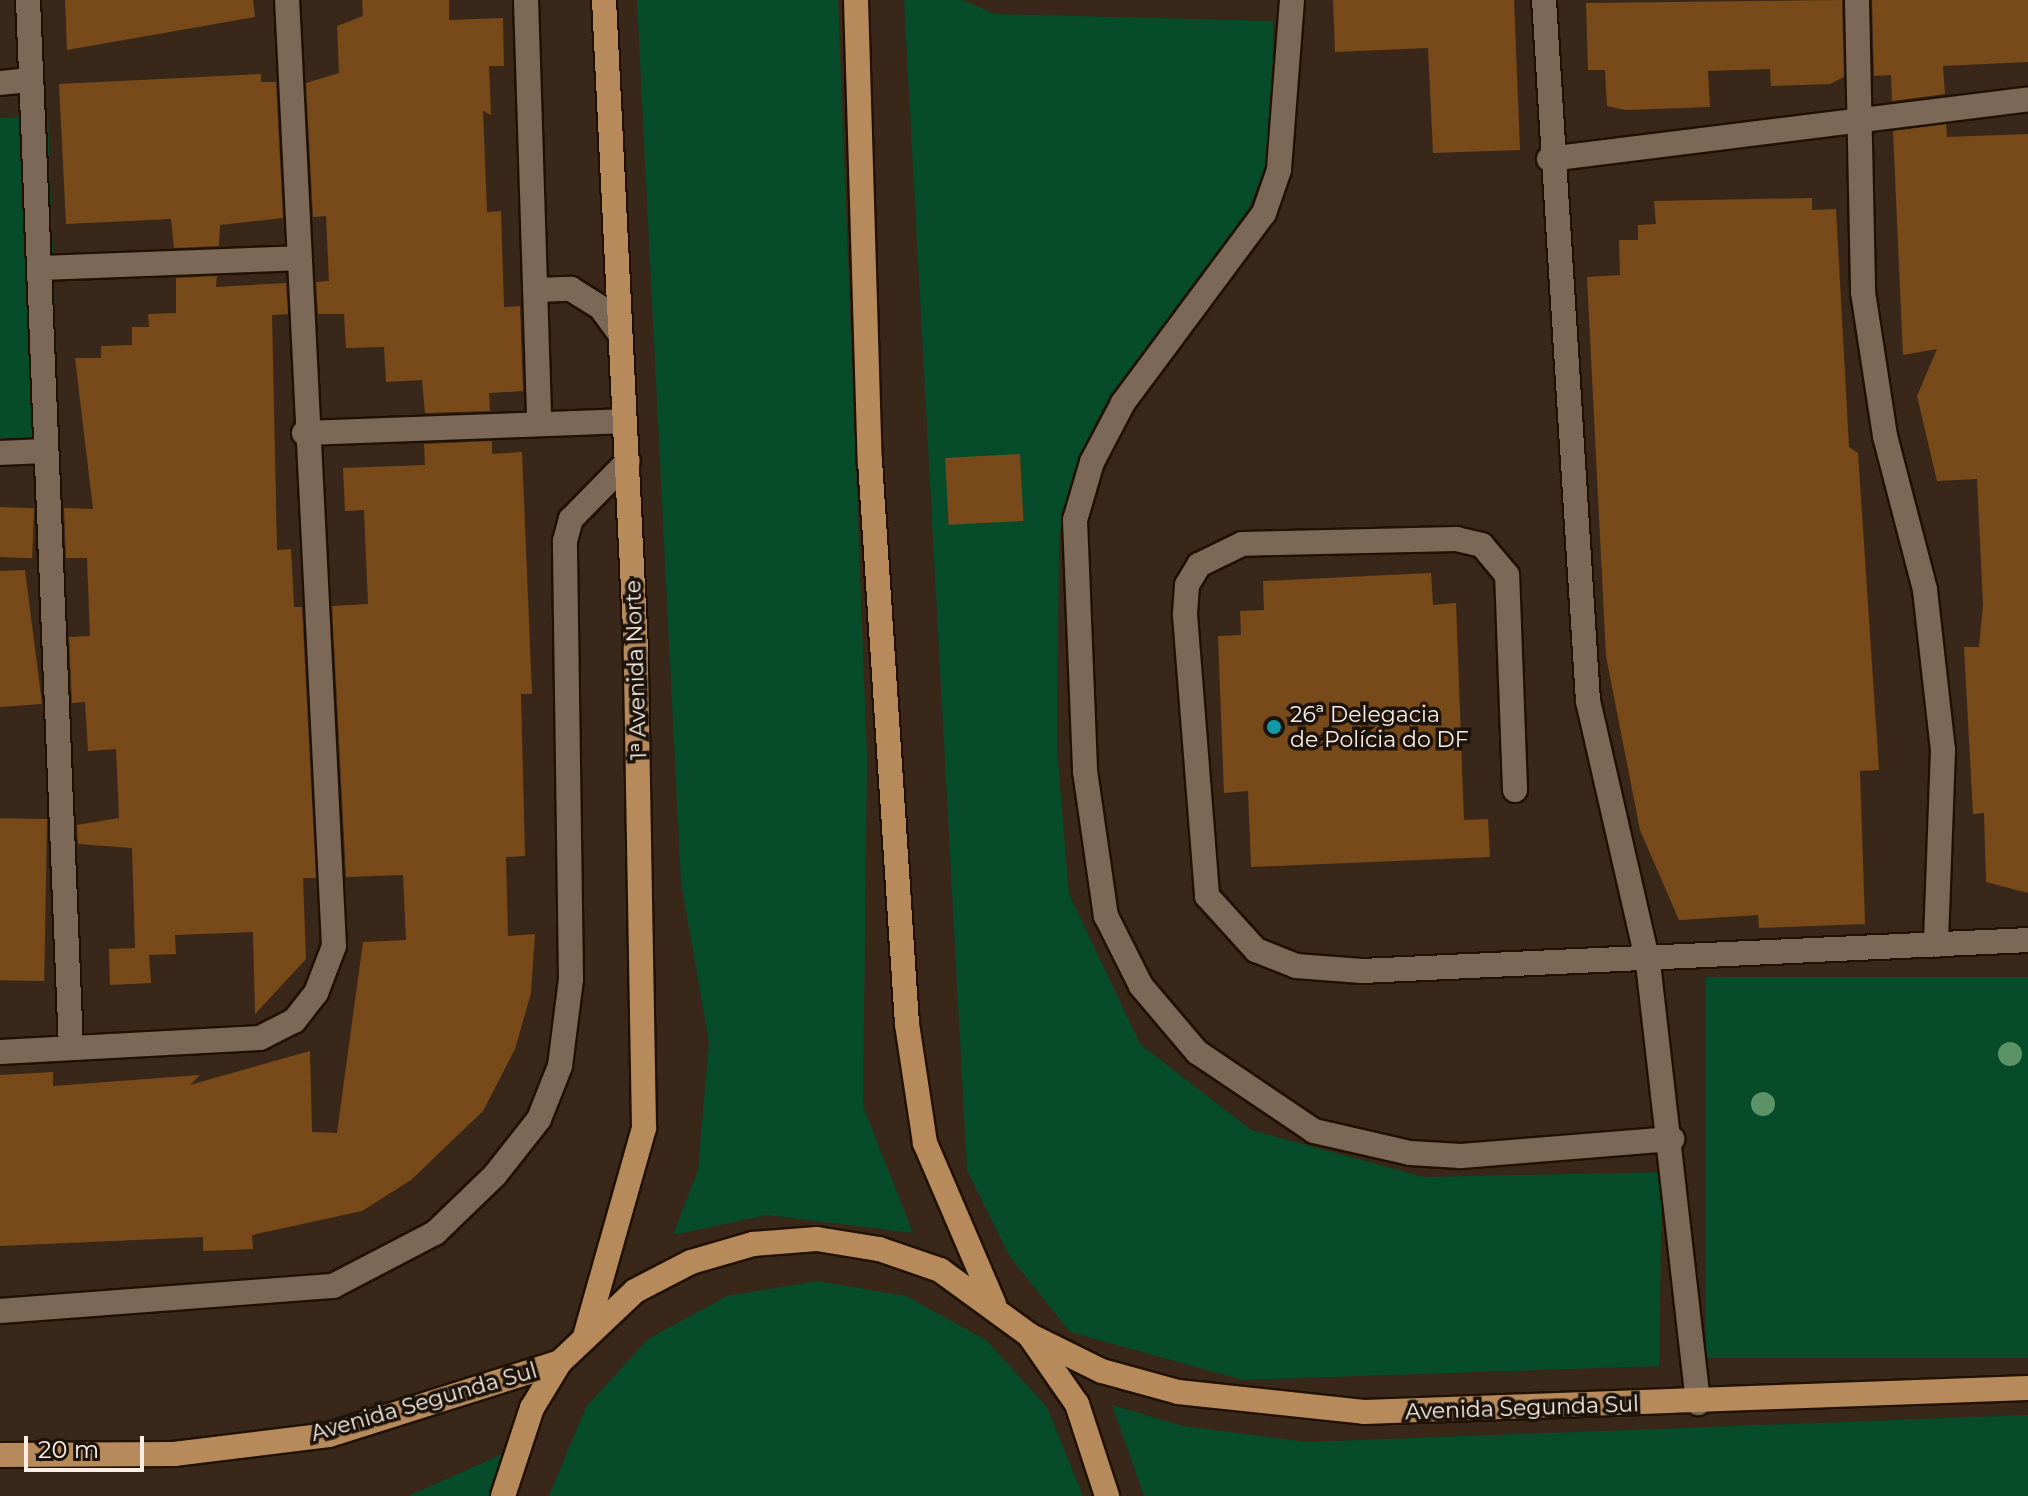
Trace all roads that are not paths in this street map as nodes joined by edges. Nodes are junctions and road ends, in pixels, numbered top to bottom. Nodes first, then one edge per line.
1 (28, 0) edge
2 (287, 0) edge
3 (526, 0) edge
4 (604, 0) edge
5 (856, 0) edge
6 (1292, 0) edge
7 (1544, 0) edge
8 (1857, 0) edge
9 (31, 80) junction
10 (0, 83) edge
11 (2028, 99) edge
12 (1857, 116) junction
13 (1549, 159) junction
14 (298, 258) junction
15 (40, 268) junction
16 (535, 290) junction
17 (620, 334) junction
18 (624, 421) junction
19 (539, 423) junction
20 (304, 433) junction
21 (45, 451) junction
22 (0, 453) edge
23 (628, 461) junction
24 (1515, 790) dead end
25 (2028, 940) edge
26 (1936, 945) junction
27 (1648, 963) junction
28 (71, 1047) junction
29 (0, 1052) edge
30 (1672, 1139) junction
31 (994, 1304) junction
32 (0, 1311) edge
33 (586, 1333) junction
34 (1029, 1335) junction
35 (560, 1362) junction
36 (2028, 1388) edge
37 (1698, 1403) junction
38 (0, 1455) edge
39 (503, 1496) edge
40 (1107, 1496) edge

1 - 9 street
2 - 14 street
3 - 16 street
4 - 17 main road, 1ᵃ Avenida Norte
5 - 31 main road
6 - 30 street
7 - 13 street
8 - 12 street
9 - 10 street
9 - 15 street
11 - 12 street
12 - 13 street
12 - 26 street
13 - 27 street
14 - 15 street
14 - 20 street
15 - 21 street
16 - 17 street
16 - 19 street
17 - 18 main road, 1ᵃ Avenida Norte
18 - 19 street
18 - 23 main road, 1ᵃ Avenida Norte
19 - 20 street
20 - 28 street
21 - 22 street
21 - 28 street
23 - 32 street
23 - 33 main road, 1ᵃ Avenida Norte
24 - 27 street
25 - 26 street
26 - 27 street
27 - 30 street
28 - 29 street
30 - 37 street
31 - 33 main road
31 - 34 main road
33 - 35 main road
34 - 37 main road, Avenida Segunda Sul
34 - 40 main road
35 - 38 main road, Avenida Segunda Sul
35 - 39 main road
36 - 37 main road, Avenida Segunda Sul

